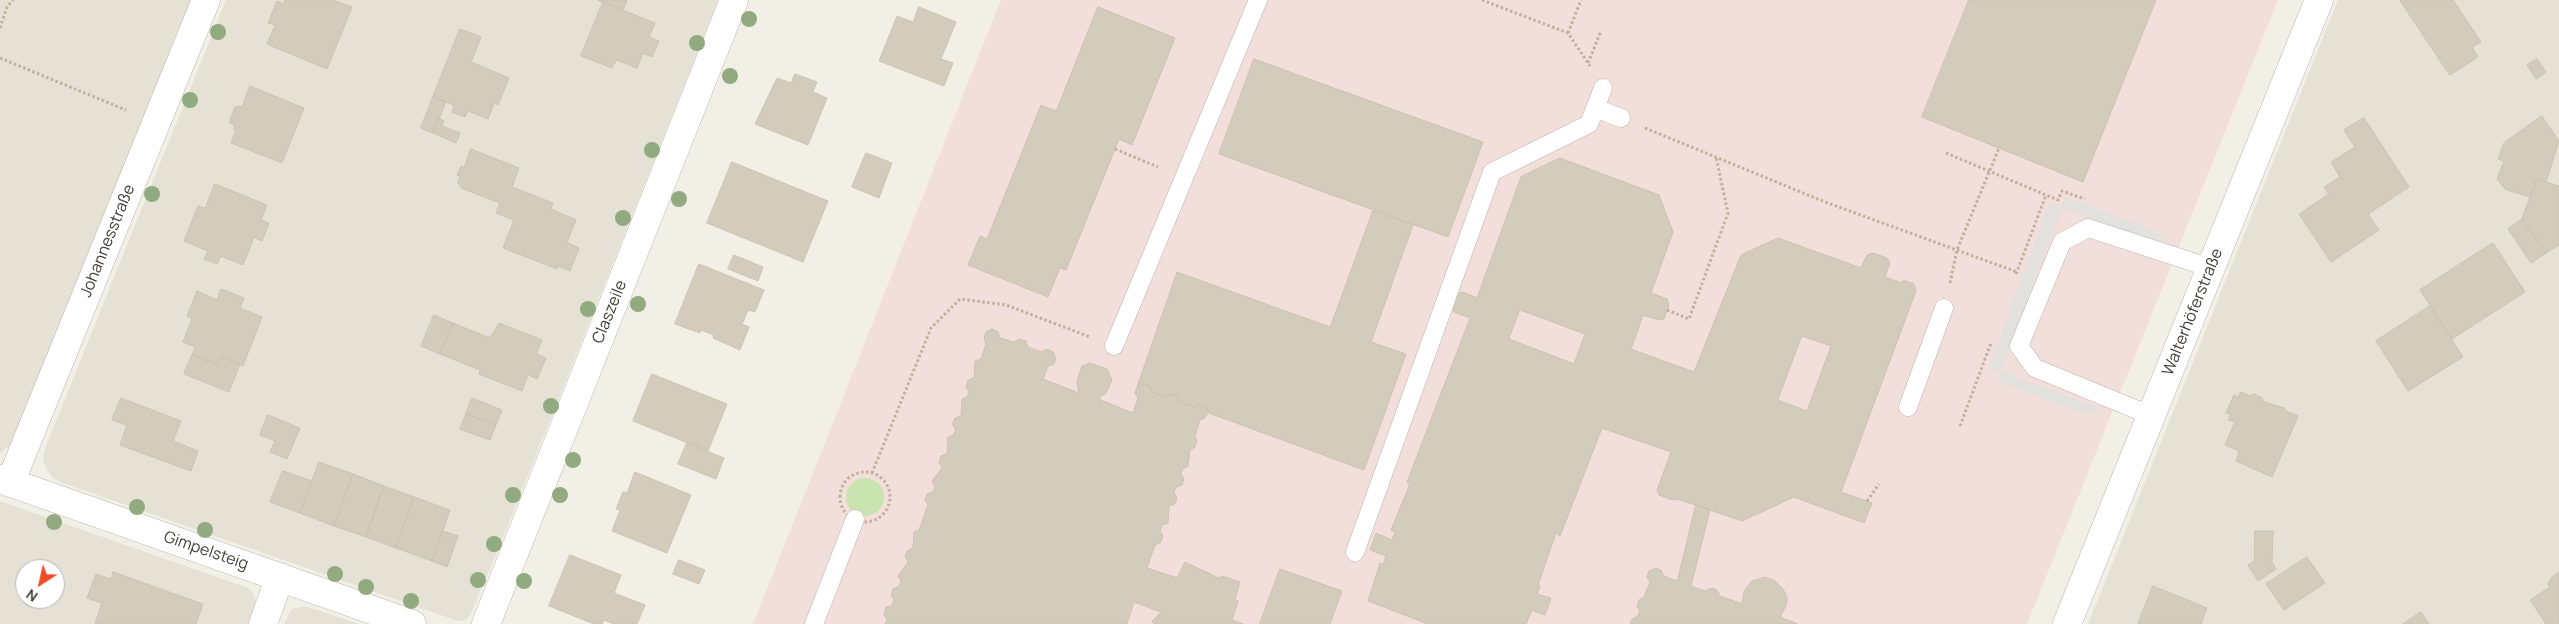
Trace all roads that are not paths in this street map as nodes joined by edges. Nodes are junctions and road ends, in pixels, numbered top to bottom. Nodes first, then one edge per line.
1 (206, 0) edge
2 (734, 0) edge
3 (1258, 0) edge
4 (2319, 0) edge
5 (1603, 88) road end
6 (1596, 108) junction
7 (1621, 118) road end
8 (2211, 268) junction
9 (1944, 308) road end
10 (1114, 346) road end
11 (1908, 407) dead end
12 (2152, 416) junction
13 (5, 481) edge
14 (855, 519) dead end
15 (1355, 552) dead end
16 (280, 577) junction
17 (263, 624) edge
18 (412, 624) edge
19 (486, 624) edge
20 (814, 624) edge
21 (2067, 624) edge

1 - 13 street, Johannesstraße
2 - 19 street, Claszeile
3 - 10 lane
4 - 8 street, Walterhöferstraße
5 - 6 lane
6 - 7 lane
6 - 15 lane
8 - 12 street, Walterhöferstraße
8 - 12 lane
9 - 11 lane
12 - 21 street, Walterhöferstraße
13 - 16 street, Gimpelsteig
14 - 20 lane
16 - 17 street
16 - 18 street, Gimpelsteig

